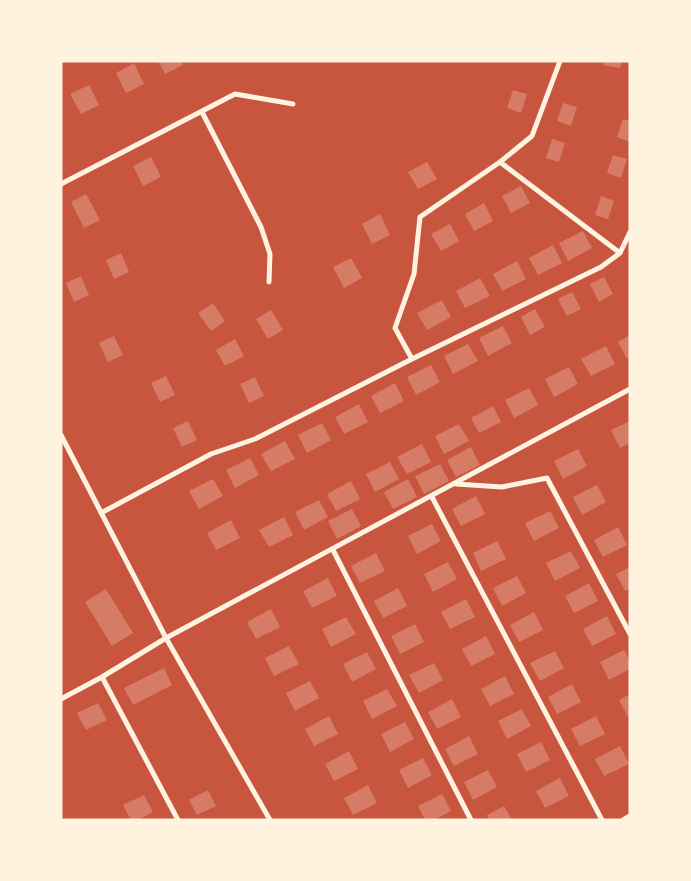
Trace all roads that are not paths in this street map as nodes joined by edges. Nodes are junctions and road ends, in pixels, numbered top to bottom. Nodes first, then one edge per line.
1 (560, 61) edge
2 (292, 104) dead end
3 (202, 112) junction
4 (500, 162) junction
5 (61, 184) edge
6 (630, 232) edge
7 (620, 253) junction
8 (269, 282) dead end
9 (412, 359) junction
10 (630, 389) edge
11 (61, 435) edge
12 (456, 484) junction
13 (432, 497) junction
14 (100, 513) junction
15 (333, 550) junction
16 (630, 634) edge
17 (166, 638) junction
18 (102, 678) junction
19 (61, 699) edge
20 (630, 816) edge
21 (178, 820) edge
22 (270, 820) edge
23 (471, 820) edge
24 (602, 820) edge
25 (623, 820) edge

1 - 4 street
2 - 3 street
3 - 5 street
3 - 8 street
4 - 7 street
4 - 9 street
6 - 7 street
7 - 9 street
9 - 14 street
10 - 12 street
11 - 14 street
12 - 13 street
12 - 16 street
13 - 15 street
13 - 24 street
14 - 17 street
15 - 17 street
15 - 23 street
17 - 18 street
17 - 22 street
18 - 19 street
18 - 21 street
20 - 25 street

